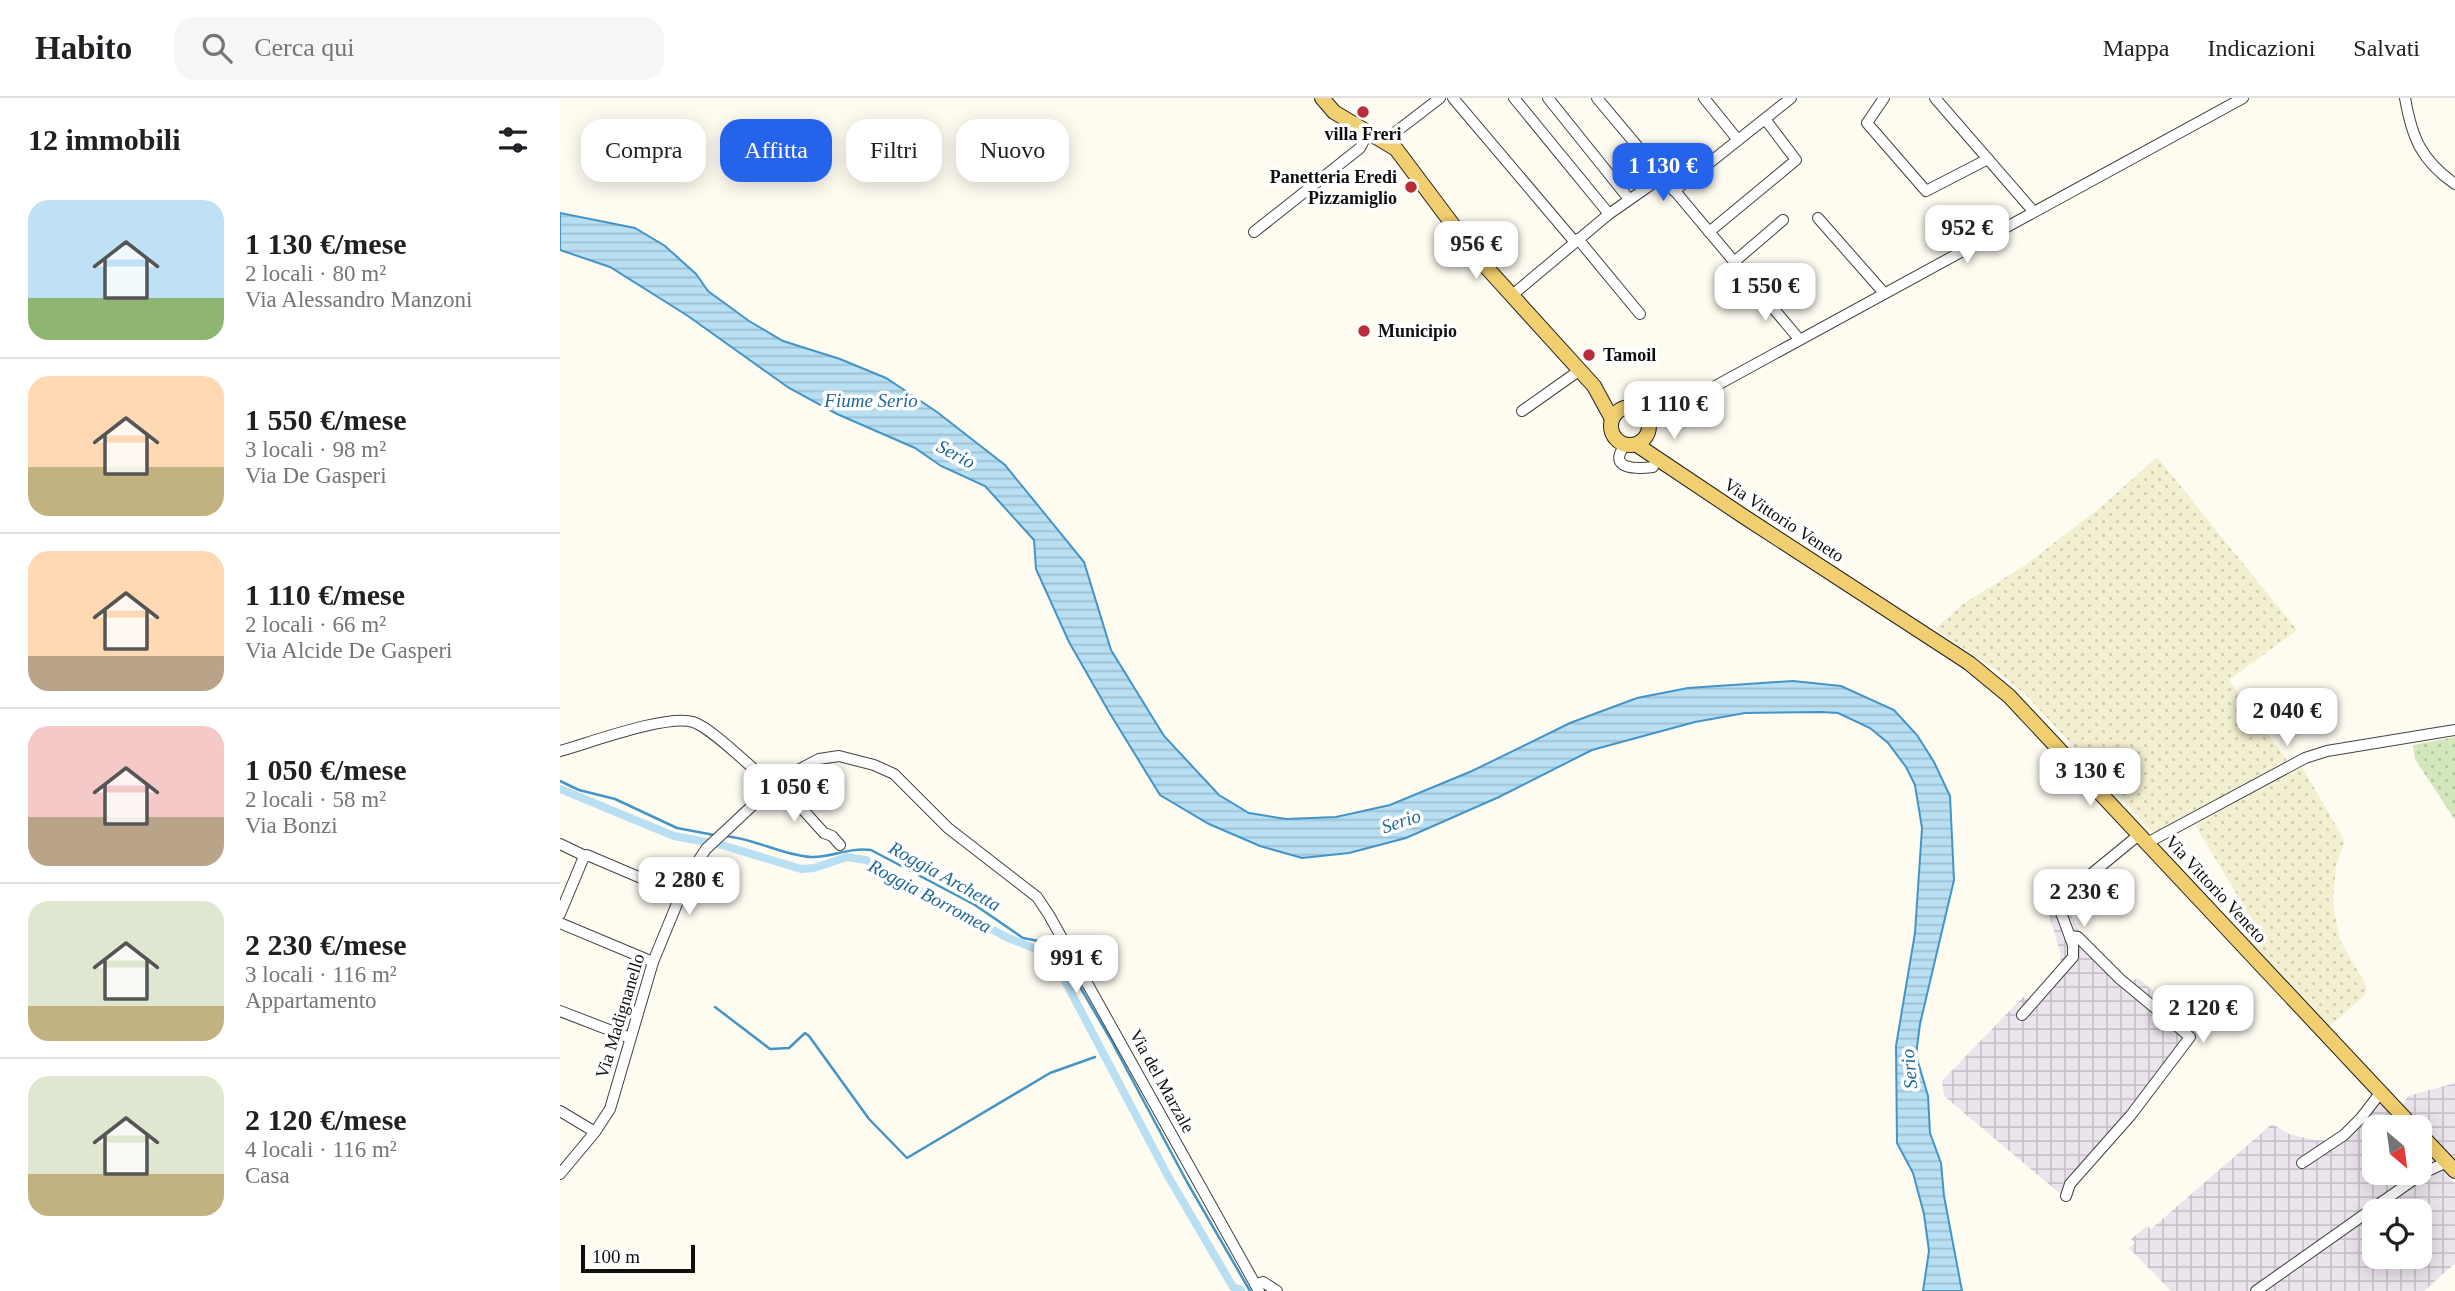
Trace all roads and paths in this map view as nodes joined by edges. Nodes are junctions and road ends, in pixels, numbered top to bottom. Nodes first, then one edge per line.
1 (1440, 98) edge
2 (1453, 98) edge
3 (1514, 98) edge
4 (1548, 98) edge
5 (1597, 98) edge
6 (1704, 98) edge
7 (1791, 98) edge
8 (1884, 98) edge
9 (1935, 98) edge
10 (2243, 98) edge
11 (2405, 98) edge
12 (1325, 99) edge
13 (1765, 118) junction
14 (1368, 133) junction
15 (1738, 140) junction
16 (1384, 141) junction
17 (1988, 159) junction
18 (1662, 177) junction
19 (2455, 184) edge
20 (1674, 191) junction
21 (1629, 199) junction
22 (2033, 211) junction
23 (1609, 214) junction
24 (1818, 218) dead end
25 (1783, 220) dead end
26 (1254, 232) dead end
27 (1709, 232) junction
28 (1576, 240) junction
29 (1734, 262) junction
30 (1884, 293) junction
31 (1511, 296) junction
32 (1640, 314) dead end
33 (1800, 340) junction
34 (1580, 370) junction
35 (1677, 407) junction
36 (1639, 409) junction
37 (1522, 411) dead end
38 (1616, 414) junction
39 (1640, 438) junction
40 (1653, 467) dead end
41 (2455, 730) edge
42 (560, 751) edge
43 (825, 757) joint
44 (774, 781) junction
45 (2143, 839) junction
46 (560, 844) edge
47 (840, 845) dead end
48 (585, 856) junction
49 (681, 895) junction
50 (560, 914) edge
51 (560, 923) edge
52 (2070, 936) junction
53 (653, 962) junction
54 (560, 1011) edge
55 (2022, 1015) dead end
56 (630, 1038) junction
57 (2381, 1092) junction
58 (560, 1111) edge
59 (2402, 1115) edge
60 (595, 1132) junction
61 (2432, 1146) edge
62 (2446, 1161) edge
63 (2302, 1163) dead end
64 (560, 1174) edge
65 (2066, 1196) dead end
66 (1257, 1288) edge
67 (1277, 1291) edge
68 (2256, 1291) edge

1 - 16 street
2 - 28 street
3 - 23 street
4 - 21 street
5 - 18 street
6 - 15 street
7 - 13 street
8 - 17 street
9 - 17 street
10 - 22 street
11 - 19 street
12 - 14 main road
13 - 15 street
13 - 27 street
14 - 16 main road
14 - 26 street
15 - 20 street
16 - 31 main road
17 - 22 street
18 - 20 street
18 - 21 street
20 - 27 street
21 - 23 street
22 - 30 street
23 - 28 street
24 - 30 street
25 - 29 street
27 - 29 street
28 - 31 street
28 - 32 street
29 - 33 street
30 - 33 street
31 - 34 main road
33 - 35 street
34 - 37 street
34 - 38 main road
35 - 36 street
35 - 39 street
36 - 38 main road
36 - 39 main road
38 - 39 main road
39 - 40 street
39 - 45 main road, Via Vittorio Veneto
41 - 45 street
42 - 44 street
43 - 44 street, Via Madignanello
43 - 66 street, Via del Marzale
44 - 47 street
44 - 49 street, Via Madignanello
45 - 52 street
45 - 57 main road, Via Vittorio Veneto
46 - 48 street
48 - 49 street
48 - 50 street
49 - 53 street, Via Madignanello
51 - 53 street
52 - 55 street
52 - 65 street
53 - 56 street, Via Madignanello
54 - 56 street
56 - 60 street, Via Madignanello
57 - 59 main road, Via Vittorio Veneto
57 - 63 street
58 - 60 street
60 - 64 street, Via Madignanello
61 - 62 main road
62 - 68 street
66 - 67 street

